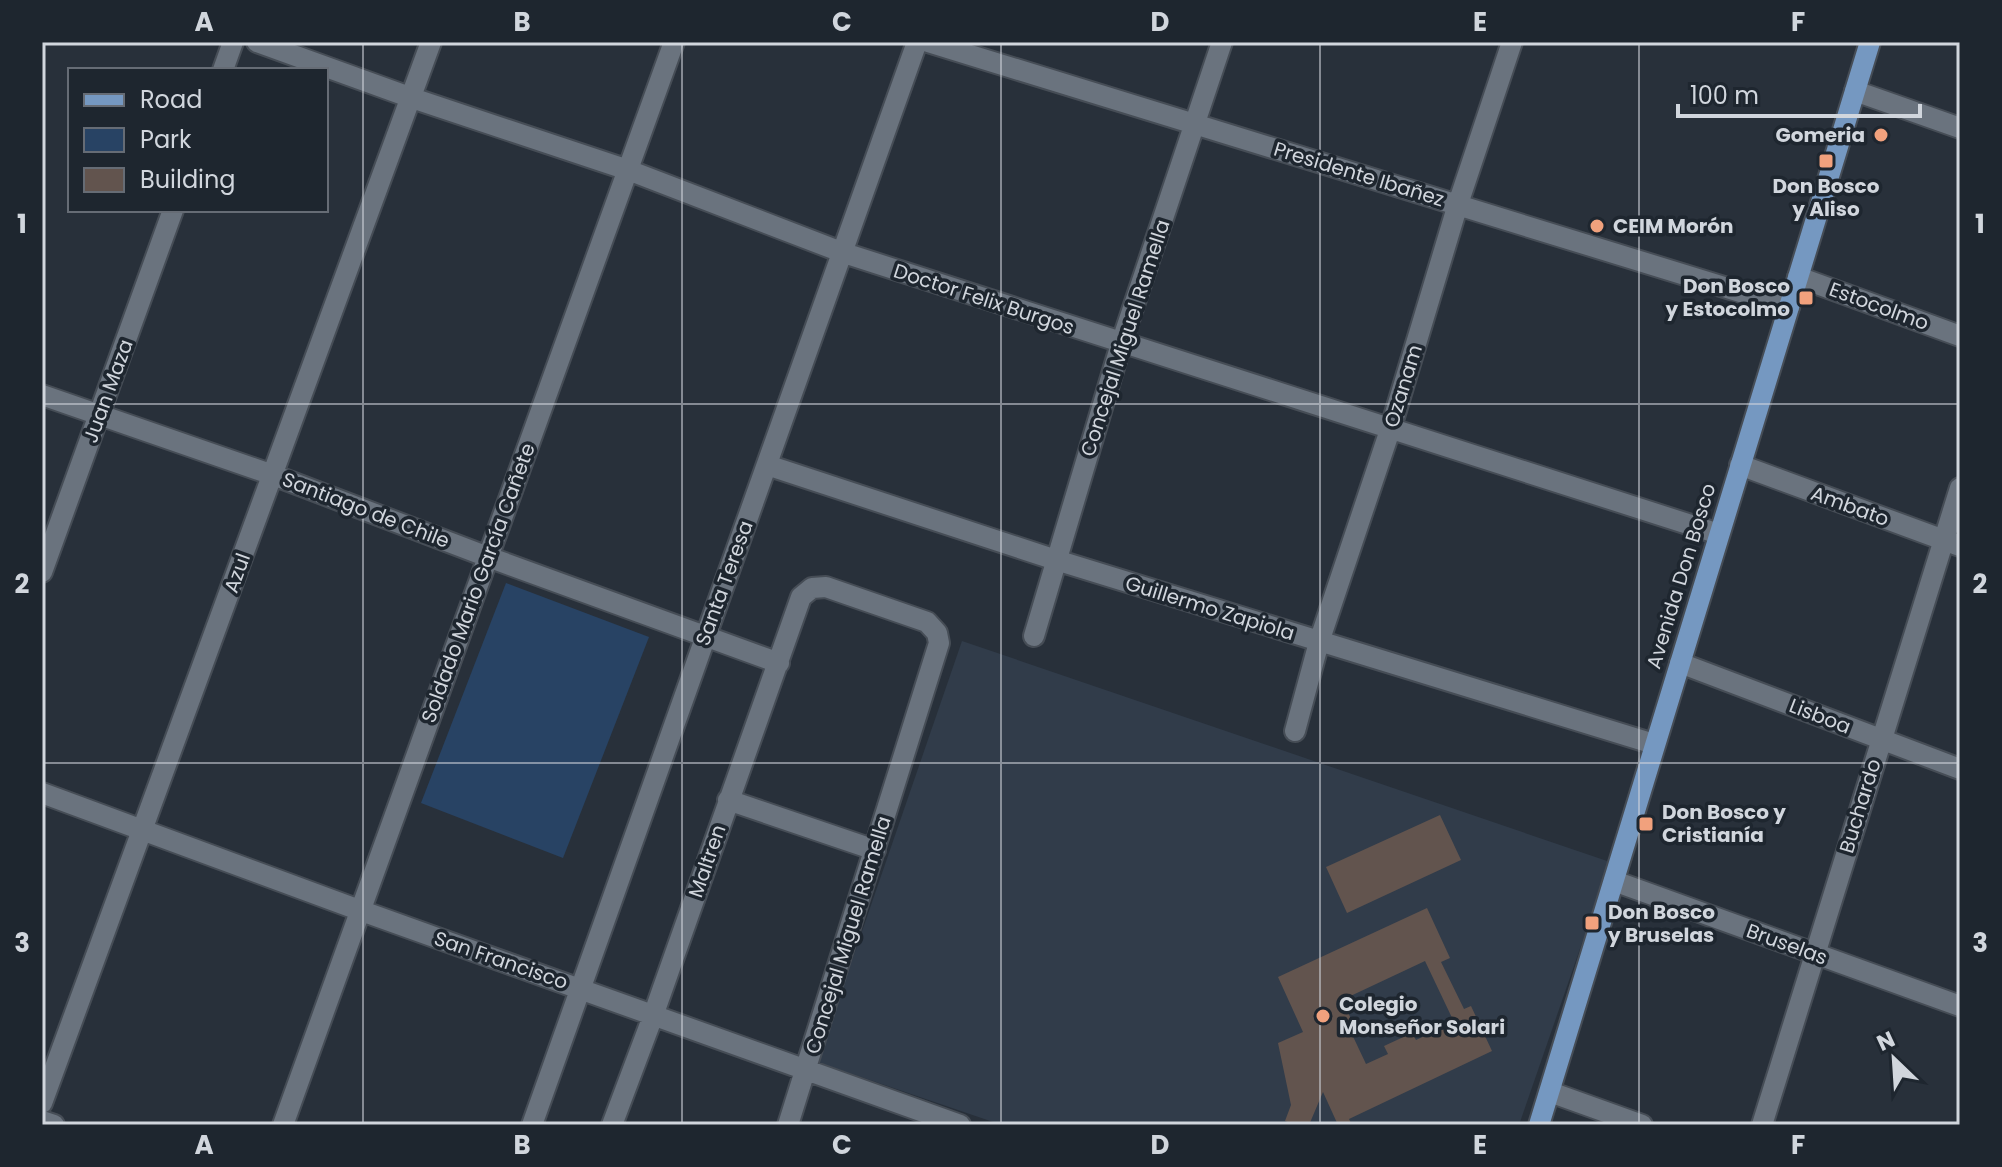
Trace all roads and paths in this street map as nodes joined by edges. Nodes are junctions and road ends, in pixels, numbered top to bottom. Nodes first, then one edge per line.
1 (233, 42) edge
2 (257, 42) edge
3 (431, 42) edge
4 (674, 42) edge
5 (917, 42) edge
6 (928, 42) edge
7 (1222, 42) edge
8 (1512, 42) edge
9 (1870, 42) edge
10 (224, 68) edge
11 (1855, 91) junction
12 (412, 98) junction
13 (1194, 123) junction
14 (1960, 128) edge
15 (628, 170) junction
16 (1458, 204) junction
17 (172, 212) edge
18 (844, 253) junction
19 (1798, 277) junction
20 (1789, 307) junction
21 (1960, 336) edge
22 (1121, 344) junction
23 (42, 395) edge
24 (99, 417) junction
25 (1391, 427) junction
26 (767, 465) junction
27 (1740, 465) junction
28 (273, 475) junction
29 (1960, 488) edge
30 (1719, 534) junction
31 (1952, 543) edge
32 (488, 557) junction
33 (1056, 560) junction
34 (42, 572) edge
35 (1034, 636) dead end
36 (704, 637) junction
37 (1319, 642) junction
38 (937, 654) joint
39 (779, 663) junction
40 (1680, 663) junction
41 (1295, 731) dead end
42 (1880, 739) junction
43 (1654, 744) junction
44 (1960, 769) edge
45 (42, 793) edge
46 (728, 800) junction
47 (143, 831) junction
48 (875, 850) junction
49 (1614, 881) junction
50 (359, 910) junction
51 (1816, 954) junction
52 (580, 988) junction
53 (1960, 1006) edge
54 (653, 1016) junction
55 (806, 1070) junction
56 (1550, 1092) junction
57 (42, 1103) edge
58 (42, 1121) edge
59 (54, 1125) edge
60 (283, 1125) edge
61 (532, 1125) edge
62 (612, 1125) edge
63 (788, 1125) edge
64 (960, 1125) edge
65 (1539, 1125) edge
66 (1642, 1125) edge
67 (1762, 1125) edge

1 - 10 street
2 - 12 street, Doctor Felix Burgos
3 - 12 street, Azul
4 - 15 street, Soldado Mario García Cañete
5 - 18 street, Santa Teresa
6 - 13 street, Presidente Ibañez
7 - 13 street, Concejal Miguel Ramella
8 - 16 street, Ozanam
9 - 11 main road, Avenida Don Bosco
11 - 14 street
11 - 19 main road, Avenida Don Bosco
12 - 15 street, Doctor Felix Burgos
12 - 28 street, Azul
13 - 16 street, Presidente Ibañez
13 - 22 street, Concejal Miguel Ramella
15 - 18 street, Doctor Felix Burgos
15 - 32 street, Soldado Mario García Cañete
16 - 20 street, Presidente Ibañez
16 - 25 street, Ozanam
17 - 24 street, Juan Maza
18 - 22 street, Doctor Felix Burgos
18 - 26 street, Santa Teresa
19 - 20 main road, Avenida Don Bosco
19 - 21 street, Estocolmo
20 - 27 main road, Avenida Don Bosco
22 - 25 street, Doctor Felix Burgos
22 - 33 street, Concejal Miguel Ramella
23 - 24 street, Santiago de Chile
24 - 28 street, Santiago de Chile
24 - 34 street, Juan Maza
25 - 30 street, Doctor Felix Burgos
25 - 37 street, Ozanam
26 - 33 street, Guillermo Zapiola
26 - 36 street, Santa Teresa
27 - 30 main road, Avenida Don Bosco
27 - 31 street, Ambato
28 - 32 street, Santiago de Chile
28 - 47 street, Azul
29 - 31 street, Buchardo
30 - 40 main road, Avenida Don Bosco
31 - 42 street, Buchardo
32 - 36 street, Santiago de Chile
32 - 50 street, Soldado Mario García Cañete
33 - 35 street, Concejal Miguel Ramella
33 - 37 street, Guillermo Zapiola
36 - 39 street, Santiago de Chile
36 - 52 street, Santa Teresa
37 - 41 street, Ozanam
37 - 43 street, Guillermo Zapiola
38 - 39 street, Maltren
38 - 48 street, Concejal Miguel Ramella
39 - 46 street, Maltren
40 - 42 street, Lisboa
40 - 43 main road, Avenida Don Bosco
42 - 44 street, Lisboa
42 - 51 street, Buchardo
43 - 49 main road, Avenida Don Bosco
45 - 47 street, San Francisco
46 - 48 street
46 - 54 street, Maltren
47 - 50 street, San Francisco
47 - 57 street, Azul
48 - 55 street, Concejal Miguel Ramella
49 - 51 street, Bruselas
49 - 56 main road, Avenida Don Bosco
50 - 52 street, San Francisco
50 - 60 street, Soldado Mario García Cañete
51 - 53 street, Bruselas
51 - 67 street, Buchardo
52 - 54 street, San Francisco
52 - 61 street, Santa Teresa
54 - 55 street, San Francisco
54 - 62 street, Maltren
55 - 63 street, Concejal Miguel Ramella
55 - 64 street, San Francisco
56 - 65 main road, Avenida Don Bosco
56 - 66 street
58 - 59 street

